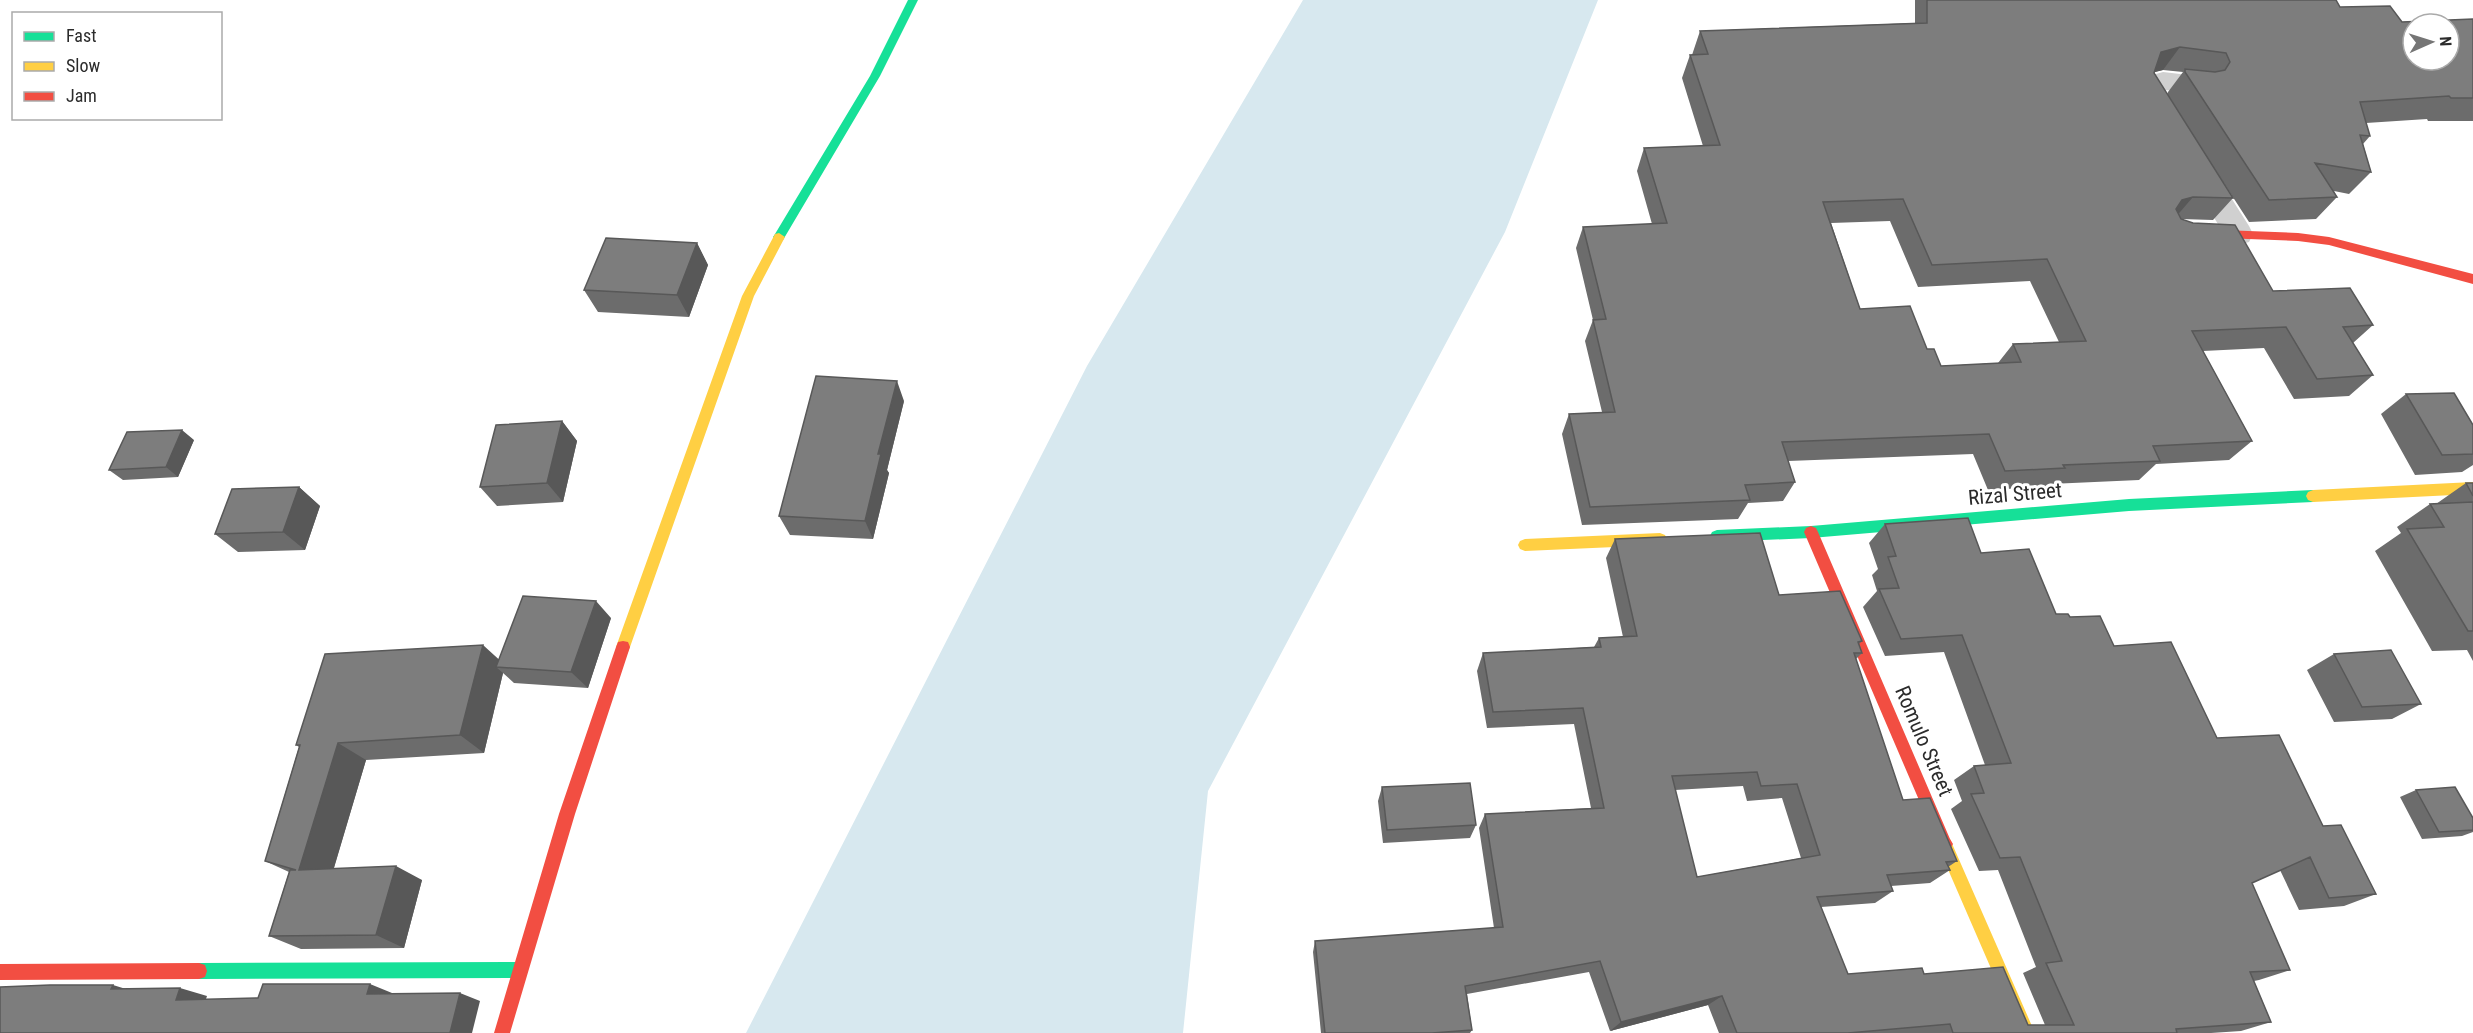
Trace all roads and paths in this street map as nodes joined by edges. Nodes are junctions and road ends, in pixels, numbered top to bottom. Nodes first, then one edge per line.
1 (913, 0) edge
2 (2197, 84) edge
3 (2185, 232) edge
4 (2239, 234) junction
5 (2473, 279) edge
6 (2473, 488) edge
7 (1811, 532) junction
8 (1704, 537) edge
9 (1680, 538) edge
10 (1525, 545) dead end
11 (520, 970) junction
12 (0, 972) edge
13 (502, 1033) edge
14 (2027, 1033) edge

1 - 11 street
2 - 4 street
3 - 4 street
4 - 5 street
6 - 7 street, Rizal Street
7 - 8 street, Rizal Street
7 - 14 street, Romulo Street
9 - 10 street
11 - 12 street
11 - 13 street

